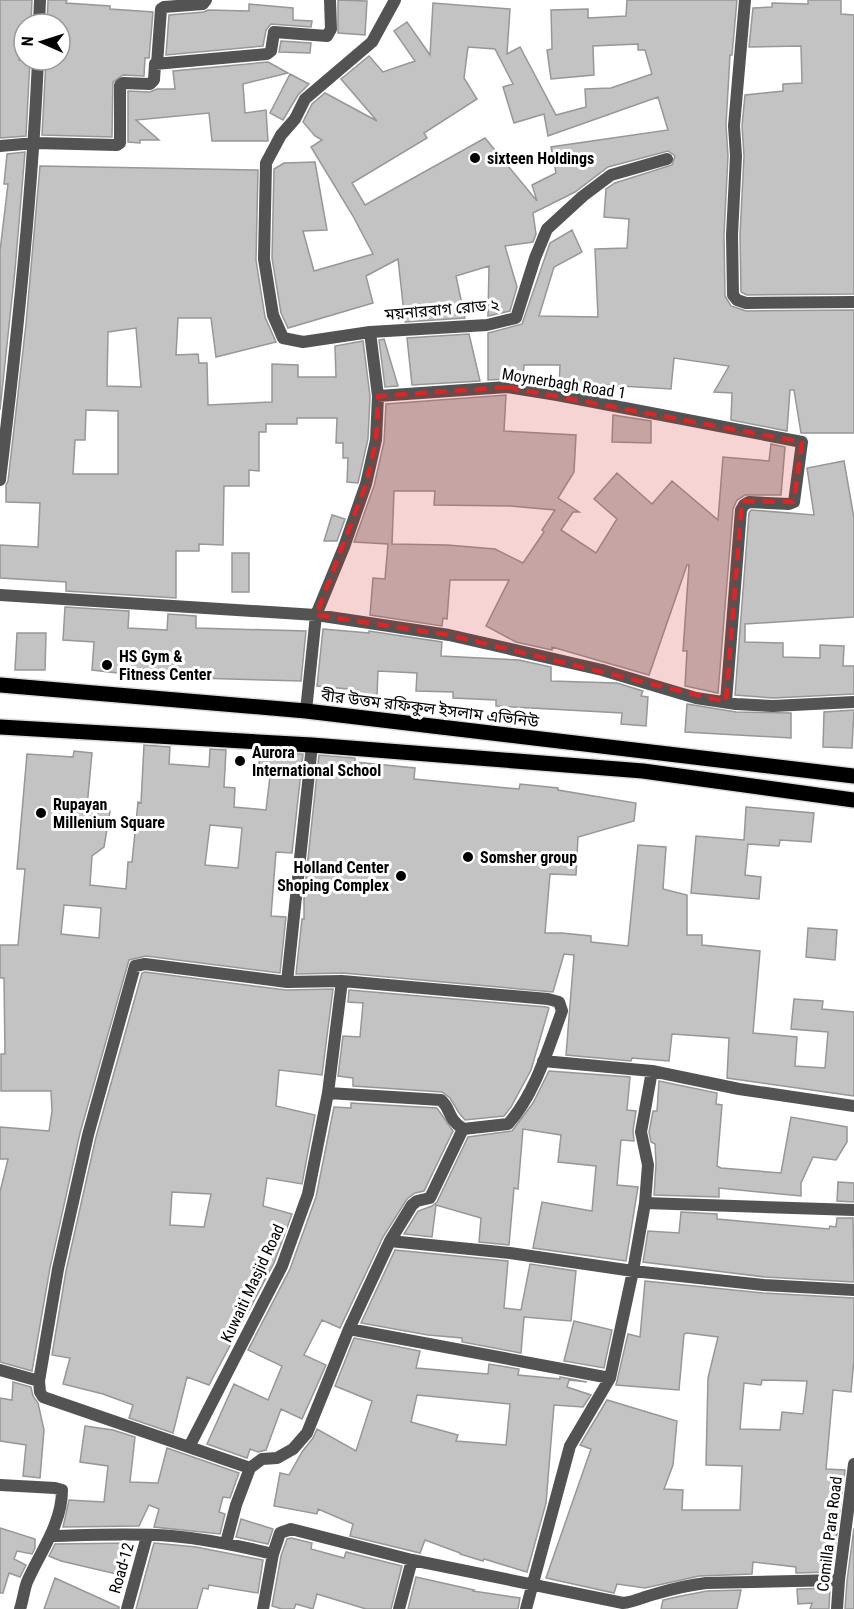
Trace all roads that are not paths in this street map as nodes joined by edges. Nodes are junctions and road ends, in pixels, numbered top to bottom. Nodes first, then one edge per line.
1 (206, 0) edge
2 (330, 0) edge
3 (395, 0) edge
4 (745, 0) edge
5 (157, 64) junction
6 (38, 72) edge
7 (35, 143) junction
8 (0, 146) edge
9 (666, 159) dead end
10 (854, 302) edge
11 (370, 332) junction
12 (378, 396) junction
13 (0, 480) edge
14 (0, 595) edge
15 (316, 615) junction
16 (0, 686) edge
17 (726, 702) junction
18 (854, 702) edge
19 (306, 711) junction
20 (0, 727) edge
21 (312, 745) junction
22 (854, 776) edge
23 (854, 800) edge
24 (342, 981) junction
25 (287, 982) junction
26 (543, 1061) junction
27 (652, 1071) junction
28 (328, 1093) junction
29 (854, 1106) edge
30 (463, 1129) junction
31 (645, 1203) junction
32 (854, 1210) edge
33 (390, 1241) junction
34 (633, 1271) junction
35 (854, 1290) edge
36 (349, 1329) junction
37 (0, 1370) edge
38 (610, 1378) junction
39 (39, 1381) junction
40 (189, 1447) junction
41 (854, 1464) edge
42 (250, 1468) junction
43 (0, 1485) edge
44 (51, 1536) junction
45 (147, 1536) junction
46 (226, 1543) junction
47 (273, 1554) junction
48 (412, 1560) junction
49 (839, 1580) junction
50 (531, 1586) junction
51 (622, 1606) edge
52 (20, 1609) edge
53 (127, 1609) edge
54 (263, 1609) edge
55 (399, 1609) edge
56 (526, 1609) edge
57 (837, 1609) edge

1 - 5 street
2 - 5 street
3 - 11 street, ময়নারবাগ রোড ২
4 - 10 street
5 - 7 street
6 - 7 street
7 - 8 street
7 - 13 street
9 - 11 street, ময়নারবাগ রোড ২
11 - 12 street
12 - 15 street
12 - 17 street, Moynerbagh Road 1
14 - 15 street
15 - 17 street
15 - 19 street
16 - 19 main road, বীর উত্তম রফিকুল ইসলাম এভিনিউ
17 - 18 street
19 - 22 main road, বীর উত্তম রফিকুল ইসলাম এভিনিউ
20 - 21 main road
21 - 23 main road
21 - 25 street
24 - 25 street
24 - 26 street
24 - 28 street, Kuwaiti Masjid Road
25 - 39 street
26 - 27 street
26 - 30 street
27 - 29 street
27 - 31 street
28 - 30 street
28 - 40 street, Kuwaiti Masjid Road
30 - 33 street
31 - 32 street
31 - 34 street
33 - 34 street
33 - 36 street
34 - 35 street
34 - 38 street
36 - 38 street
36 - 42 street
37 - 39 street
38 - 50 street
39 - 40 street
40 - 42 street
41 - 49 street, Comilla Para Road
42 - 46 street
43 - 44 street
44 - 45 street
44 - 52 street
45 - 46 street
45 - 53 street, Road-12
46 - 47 street
47 - 48 street
47 - 54 street
48 - 50 street
48 - 55 street
49 - 51 street
49 - 57 street, Comilla Para Road
50 - 51 street
50 - 56 street

